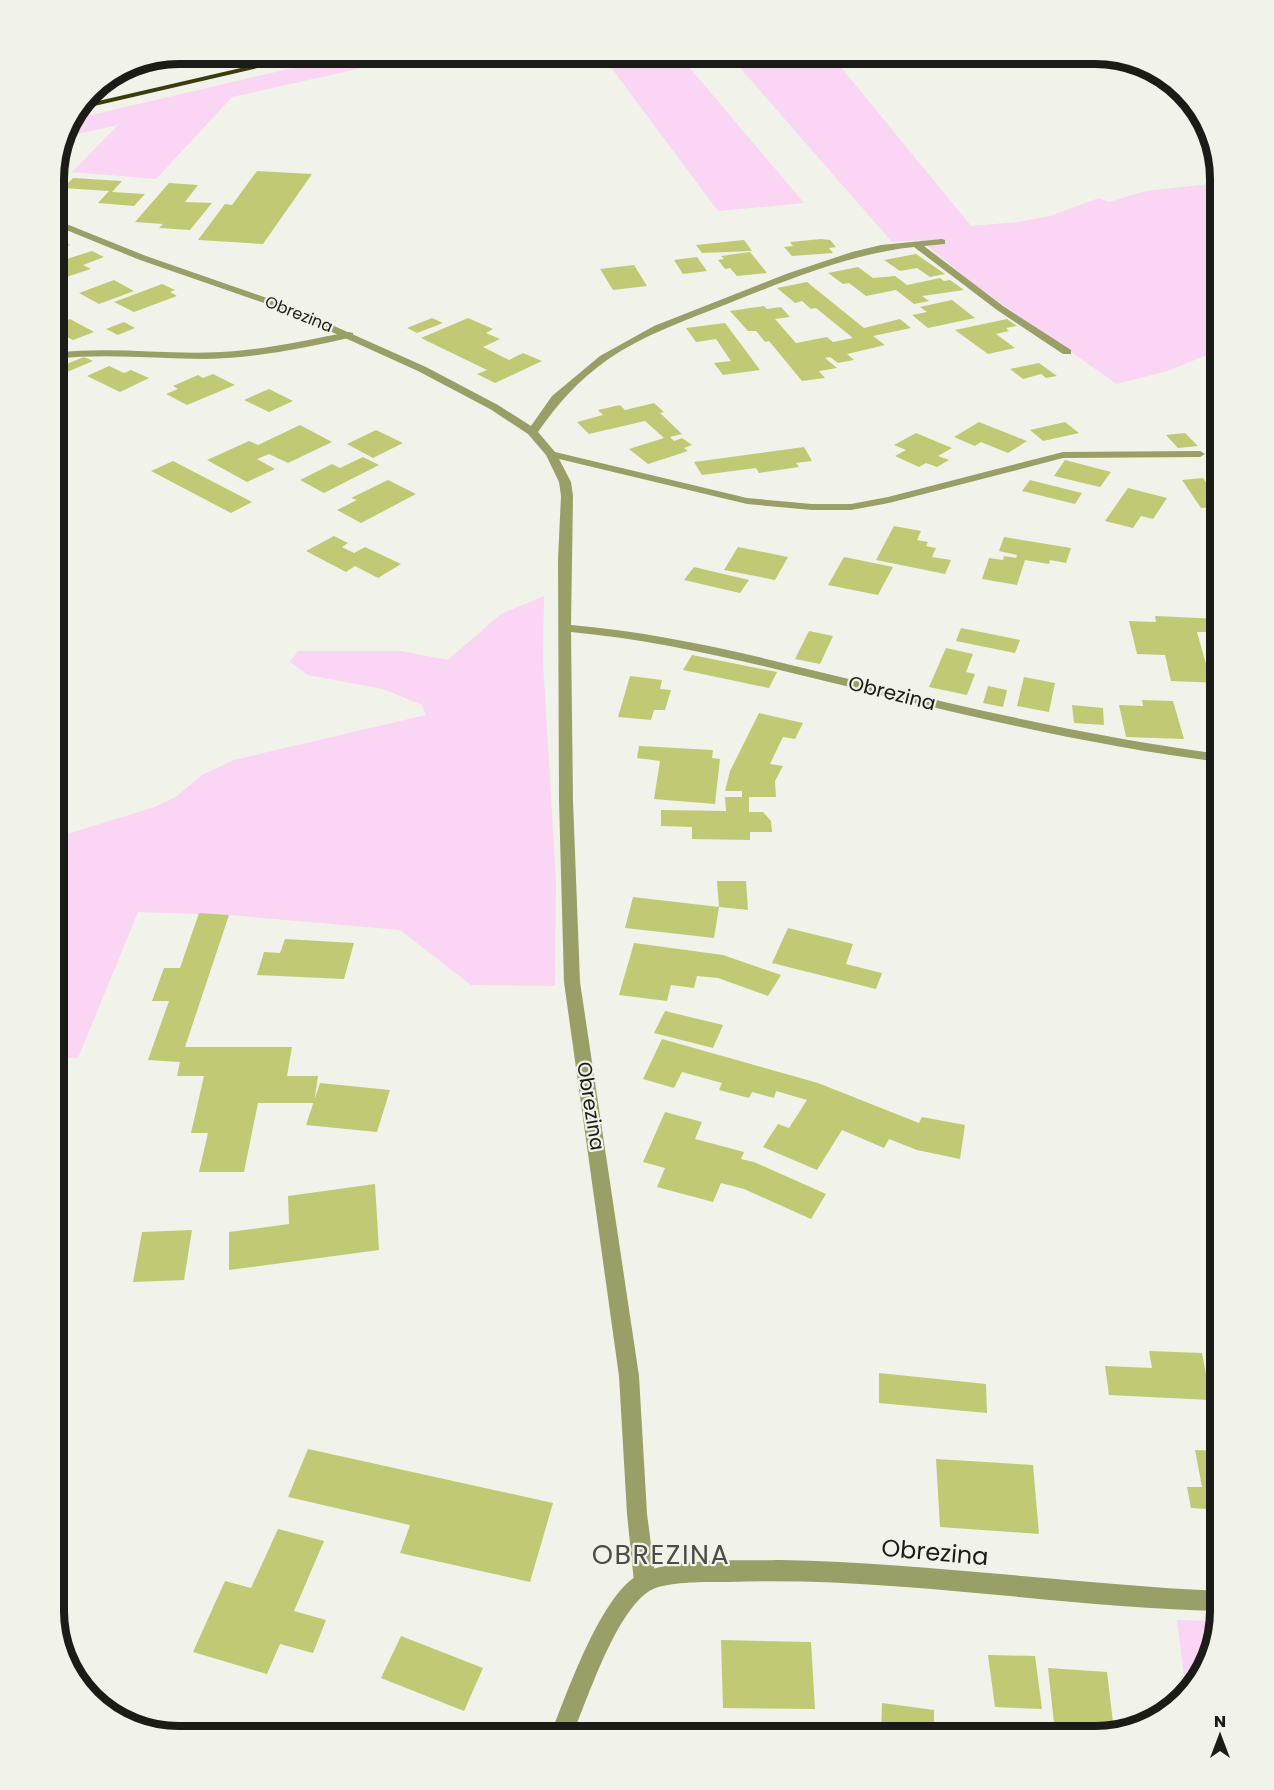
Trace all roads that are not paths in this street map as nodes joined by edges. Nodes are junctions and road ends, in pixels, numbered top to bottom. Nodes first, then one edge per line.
1 (270, 64) edge
2 (92, 105) edge
3 (65, 226) edge
4 (942, 242) dead end
5 (915, 244) junction
6 (349, 335) junction
7 (1067, 352) dead end
8 (65, 355) edge
9 (532, 432) junction
10 (551, 454) junction
11 (1200, 454) dead end
12 (565, 628) junction
13 (1210, 757) edge
14 (645, 1582) junction
15 (1210, 1600) edge
16 (566, 1725) edge

1 - 2 highway
3 - 6 street, Obrezina
4 - 5 street
5 - 7 street
5 - 9 street
6 - 8 street
6 - 9 street, Obrezina
9 - 10 street, Obrezina
10 - 11 street
10 - 12 street, Obrezina
12 - 13 street, Obrezina
12 - 14 street, Obrezina
14 - 15 street, Obrezina
14 - 16 street

